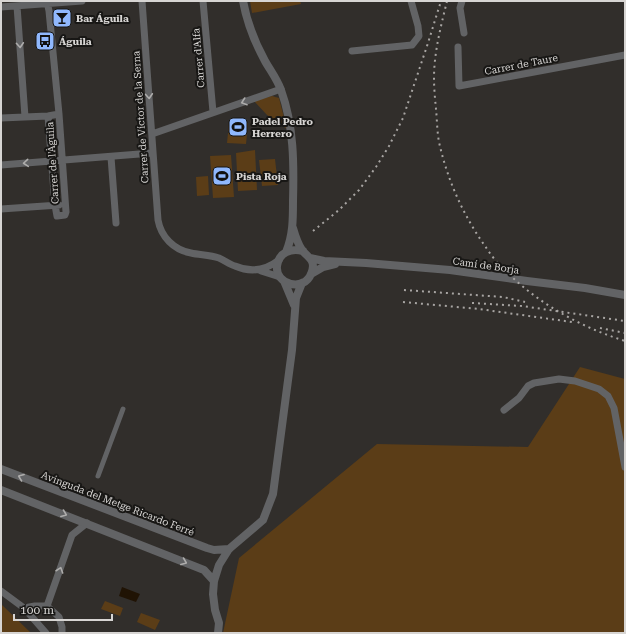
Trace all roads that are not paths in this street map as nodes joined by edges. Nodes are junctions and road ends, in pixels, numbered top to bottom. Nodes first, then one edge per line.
1 (82, 1) edge
2 (142, 1) edge
3 (203, 1) edge
4 (243, 1) edge
5 (411, 1) edge
6 (462, 1) edge
7 (47, 2) edge
8 (17, 6) junction
9 (1, 7) edge
10 (464, 33) dead end
11 (458, 47) dead end
12 (352, 51) dead end
13 (625, 54) edge
14 (280, 89) junction
15 (213, 112) junction
16 (59, 114) junction
17 (48, 116) junction
18 (25, 117) junction
19 (1, 118) edge
20 (152, 134) junction
21 (152, 153) junction
22 (111, 157) junction
23 (62, 160) junction
24 (50, 161) junction
25 (1, 165) edge
26 (64, 199) junction
27 (54, 205) junction
28 (1, 210) edge
29 (116, 223) dead end
30 (292, 227) junction
31 (302, 251) junction
32 (286, 252) junction
33 (310, 258) junction
34 (279, 260) junction
35 (343, 262) junction
36 (256, 270) junction
37 (311, 274) junction
38 (282, 279) junction
39 (302, 283) junction
40 (625, 295) edge
41 (295, 310) junction
42 (123, 409) dead end
43 (504, 410) dead end
44 (625, 467) edge
45 (1, 469) edge
46 (98, 476) dead end
47 (1, 490) edge
48 (88, 523) junction
49 (229, 549) junction
50 (214, 581) junction
51 (1, 591) edge
52 (47, 606) junction
53 (24, 608) junction
54 (46, 633) edge
55 (62, 633) edge
56 (218, 633) edge

1 - 7 street
2 -> 20 street, Carrer de Víctor de la Serna
3 - 15 street, Carrer d'Alfa
4 - 14 street
5 - 12 street
6 - 10 street
7 - 8 street
7 - 16 street, Carrer de l'Àguila
8 - 9 street
8 -> 18 street
11 - 13 street, Carrer de Taure
14 -> 15 street
14 - 30 street
15 - 20 street
16 - 17 street
16 - 23 street, Carrer de l'Àguila
17 - 18 street
17 - 24 street, Carrer de l'Àguila
18 - 19 street
20 - 21 street, Carrer de Víctor de la Serna
21 - 22 street
21 - 36 street, Carrer de Víctor de la Serna
22 - 23 street
22 - 29 street
23 - 24 street
23 - 26 street, Carrer de l'Àguila
24 -> 25 street
24 - 27 street, Carrer de l'Àguila
26 - 27 street
26 - 27 street, Carrer de l'Àguila
27 - 28 street
30 - 31 street
30 - 32 street
31 - 32 street
31 - 33 street
32 - 34 street
33 - 35 street, Camí de Borja
33 - 37 street
34 - 36 street
34 - 38 street
35 - 37 street, Camí de Borja
35 - 40 street, Camí de Borja
36 - 38 street
37 - 39 street
38 - 39 street
38 - 41 street
39 - 41 street
41 - 49 street
42 - 46 street
43 - 44 street
49 -> 45 street, Avinguda del Metge Ricardo Ferré
47 -> 48 street
48 -> 50 street
52 -> 48 street
49 - 50 street
50 - 56 street
51 - 53 street
52 - 53 street
52 - 55 street
53 - 54 street

